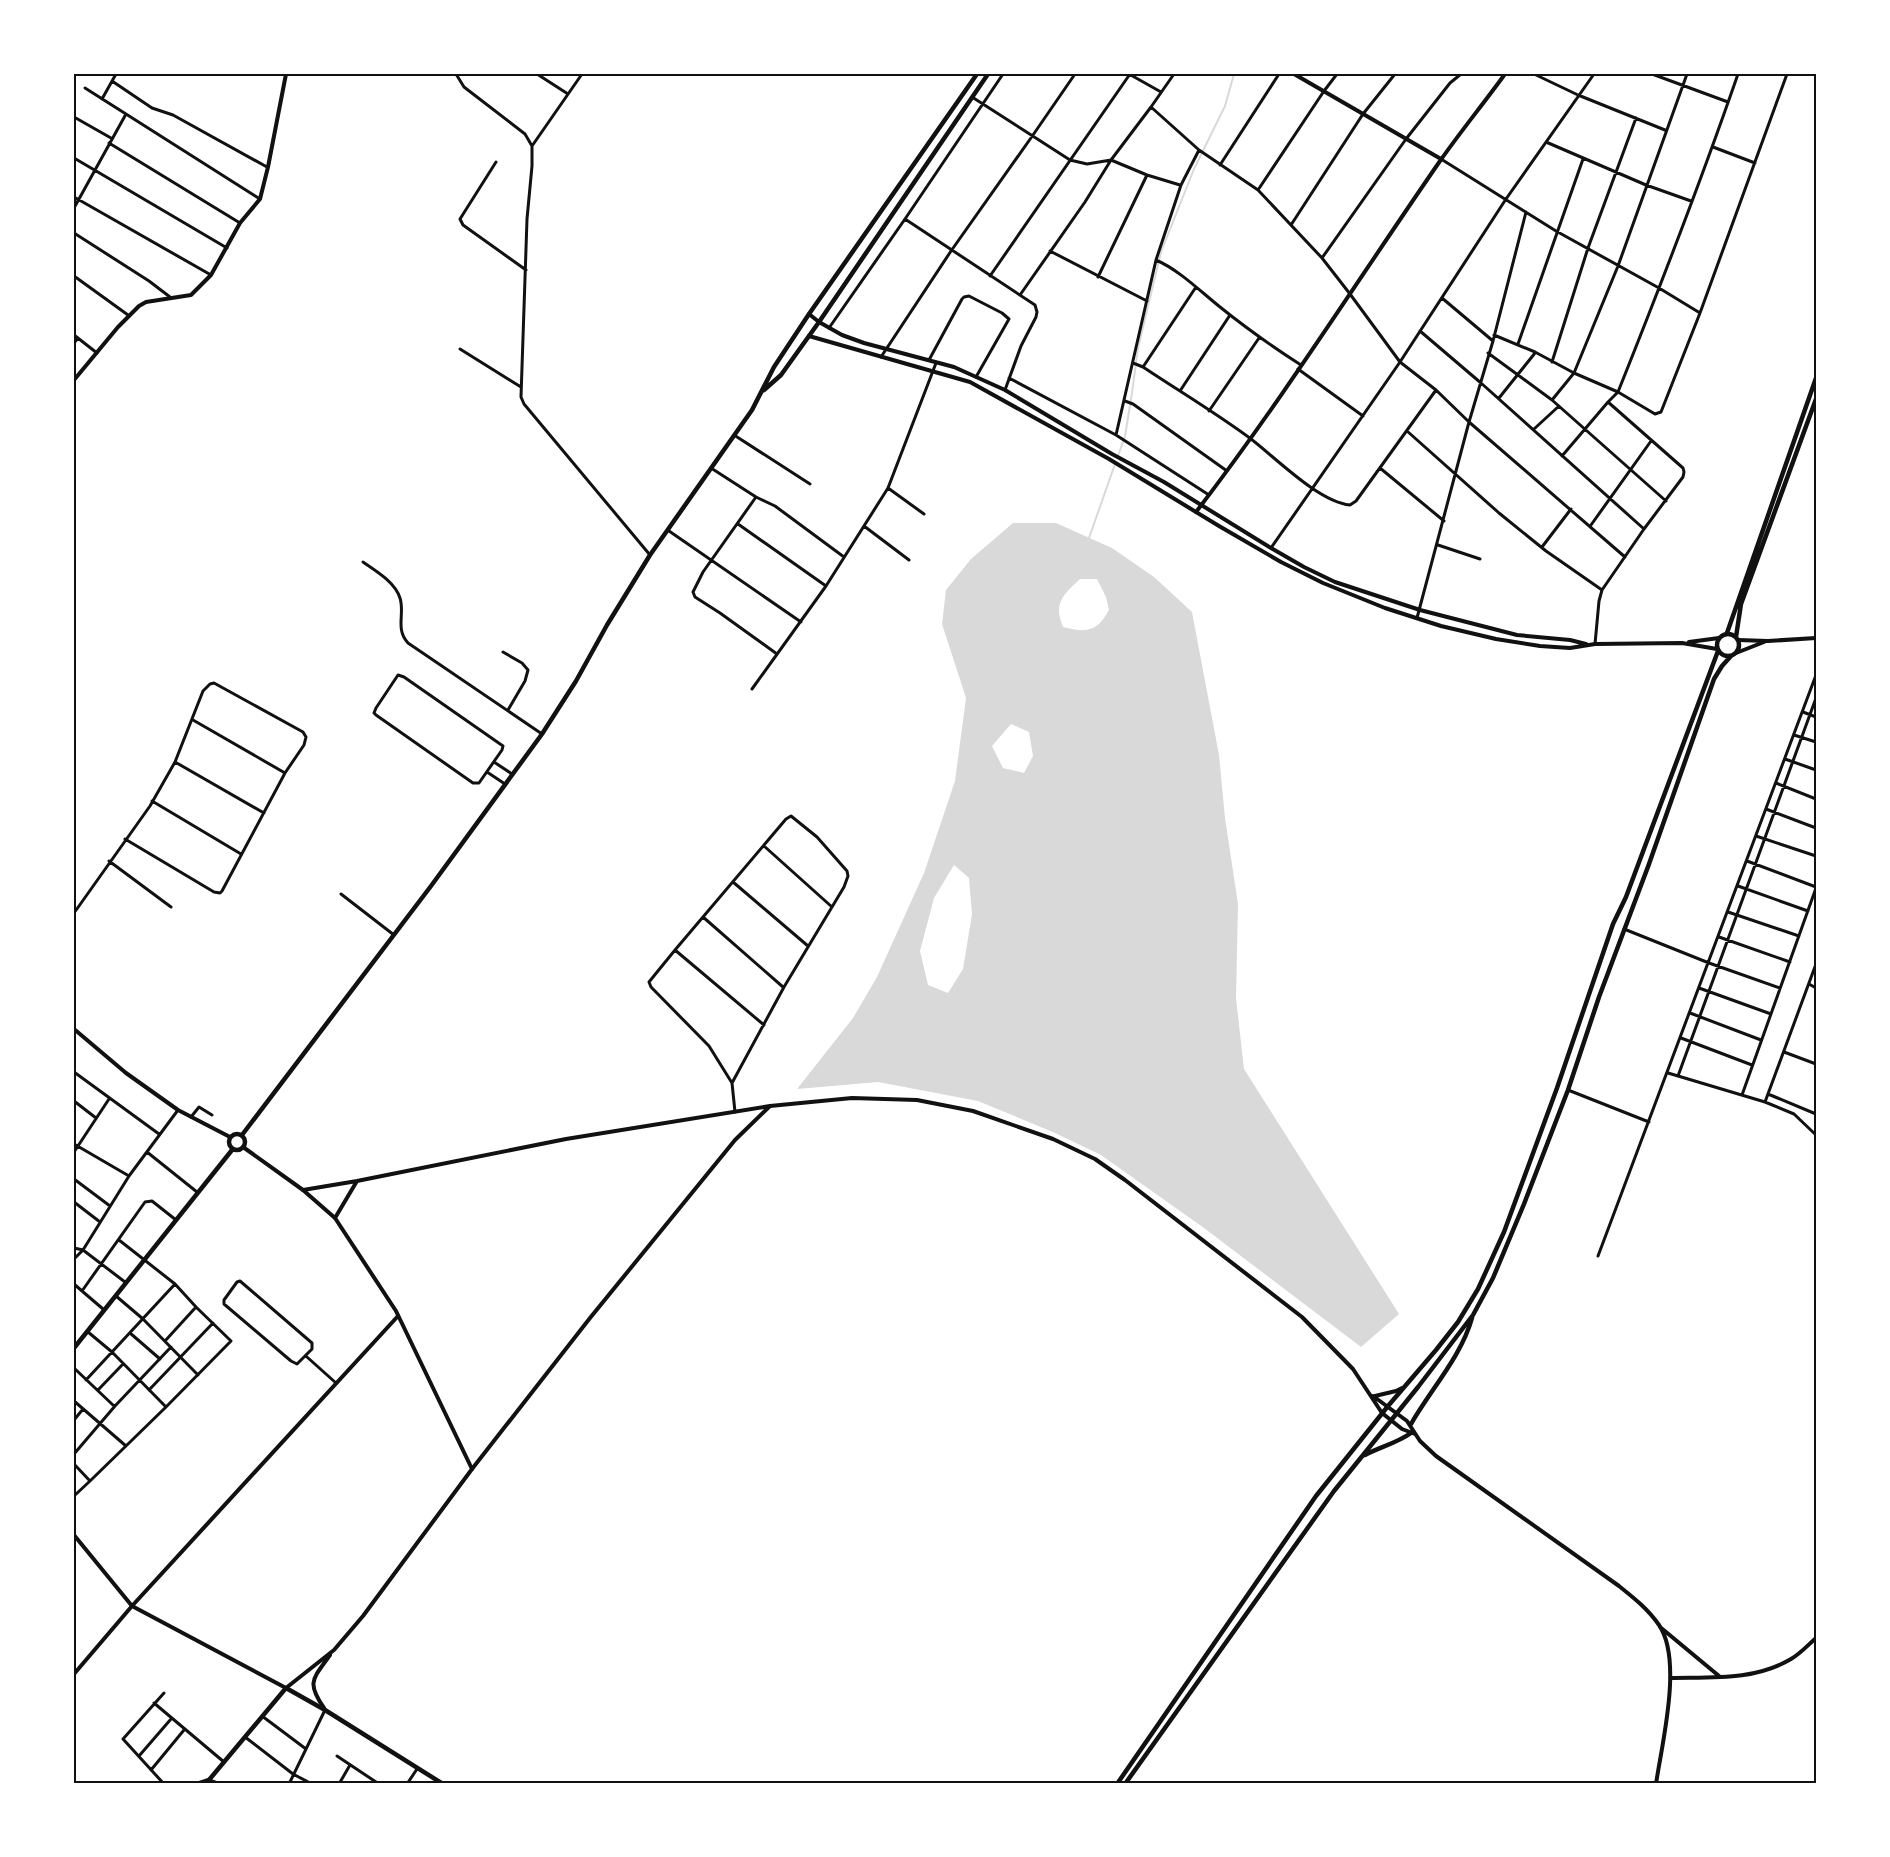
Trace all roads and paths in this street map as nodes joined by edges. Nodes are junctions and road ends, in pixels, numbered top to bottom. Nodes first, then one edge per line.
1 (116, 74) edge
2 (285, 74) edge
3 (456, 74) edge
4 (537, 74) edge
5 (582, 74) edge
6 (977, 74) edge
7 (988, 74) edge
8 (1003, 74) edge
9 (1075, 74) edge
10 (1129, 74) edge
11 (1174, 74) edge
12 (1279, 74) edge
13 (1294, 74) edge
14 (1337, 74) edge
15 (1395, 74) edge
16 (1461, 74) edge
17 (1505, 74) edge
18 (1534, 74) edge
19 (1594, 74) edge
20 (1652, 74) edge
21 (1687, 74) edge
22 (1738, 74) edge
23 (1787, 74) edge
24 (112, 81) junction
25 (1683, 86) junction
26 (85, 88) dead end
27 (1324, 91) junction
28 (1161, 92) junction
29 (568, 94) junction
30 (1578, 95) junction
31 (972, 97) junction
32 (102, 99) junction
33 (1728, 102) junction
34 (982, 104) junction
35 (1151, 107) junction
36 (126, 114) junction
37 (1364, 114) junction
38 (74, 117) edge
39 (1635, 118) junction
40 (1666, 130) junction
41 (1033, 135) junction
42 (112, 138) junction
43 (1406, 139) junction
44 (1546, 142) junction
45 (110, 143) junction
46 (532, 146) junction
47 (1713, 147) junction
48 (1201, 151) junction
49 (74, 158) edge
50 (1441, 159) junction
51 (1583, 159) junction
52 (1070, 160) junction
53 (1111, 160) junction
54 (496, 162) dead end
55 (1755, 163) junction
56 (1220, 165) junction
57 (268, 167) junction
58 (94, 169) junction
59 (1616, 173) junction
60 (1147, 175) junction
61 (1181, 185) junction
62 (1646, 185) junction
63 (1258, 190) junction
64 (74, 197) edge
65 (78, 199) junction
66 (260, 199) junction
67 (1506, 199) junction
68 (1691, 201) junction
69 (74, 208) edge
70 (1526, 212) junction
71 (905, 219) junction
72 (74, 220) edge
73 (240, 223) junction
74 (1291, 226) junction
75 (1556, 231) junction
76 (74, 234) edge
77 (227, 248) junction
78 (1588, 248) junction
79 (951, 251) junction
80 (1050, 251) junction
81 (1322, 258) junction
82 (1157, 260) junction
83 (1618, 266) junction
84 (526, 270) junction
85 (212, 275) junction
86 (74, 276) edge
87 (990, 276) junction
88 (1098, 277) junction
89 (1196, 287) junction
90 (1659, 288) junction
91 (1350, 294) junction
92 (1020, 295) junction
93 (170, 297) junction
94 (1442, 298) junction
95 (1147, 301) junction
96 (1700, 313) junction
97 (809, 314) junction
98 (128, 315) junction
99 (1230, 315) junction
100 (819, 322) junction
101 (829, 328) junction
102 (1420, 330) junction
103 (74, 335) edge
104 (1494, 335) junction
105 (809, 336) junction
106 (78, 338) junction
107 (1259, 338) junction
108 (1493, 341) junction
109 (74, 343) edge
110 (1518, 344) junction
111 (460, 349) dead end
112 (885, 349) junction
113 (98, 352) junction
114 (1535, 352) junction
115 (1488, 353) junction
116 (880, 357) junction
117 (929, 360) junction
118 (1400, 362) junction
119 (1552, 362) junction
120 (936, 363) junction
121 (1134, 363) junction
122 (1142, 366) junction
123 (1299, 367) junction
124 (934, 371) junction
125 (1574, 373) junction
126 (1518, 374) junction
127 (976, 377) junction
128 (1009, 378) junction
129 (1816, 378) edge
130 (74, 380) edge
131 (1481, 383) junction
132 (521, 387) junction
133 (1005, 390) junction
134 (1436, 390) junction
135 (1180, 391) junction
136 (762, 392) junction
137 (1618, 392) junction
138 (1499, 398) junction
139 (1552, 400) junction
140 (1126, 401) junction
141 (1816, 401) edge
142 (1608, 402) junction
143 (1559, 406) junction
144 (1209, 411) junction
145 (1363, 416) junction
146 (1469, 422) junction
147 (1585, 428) junction
148 (1533, 430) junction
149 (1407, 431) junction
150 (734, 435) junction
151 (1117, 436) junction
152 (1250, 438) junction
153 (1651, 441) junction
154 (1562, 456) junction
155 (711, 468) junction
156 (1380, 468) junction
157 (1630, 469) junction
158 (1227, 471) junction
159 (1456, 474) junction
160 (810, 484) dead end
161 (888, 488) junction
162 (1312, 488) junction
163 (1209, 495) junction
164 (756, 497) junction
165 (1609, 498) junction
166 (1666, 501) junction
167 (1202, 505) junction
168 (1571, 509) junction
169 (1196, 512) junction
170 (924, 514) dead end
171 (1444, 521) junction
172 (738, 524) junction
173 (1590, 525) junction
174 (864, 526) junction
175 (1644, 529) junction
176 (669, 531) junction
177 (1438, 545) junction
178 (1542, 547) junction
179 (1271, 548) junction
180 (650, 555) junction
181 (844, 557) junction
182 (1625, 557) junction
183 (1480, 559) dead end
184 (712, 560) junction
185 (909, 560) dead end
186 (363, 562) dead end
187 (826, 586) junction
188 (1602, 590) junction
189 (1420, 610) junction
190 (1417, 618) junction
191 (801, 622) junction
192 (1727, 633) junction
193 (1719, 638) junction
194 (1737, 638) junction
195 (1816, 638) edge
196 (1768, 641) junction
197 (1682, 643) junction
198 (1595, 644) junction
199 (1586, 645) junction
200 (1717, 650) junction
201 (503, 652) dead end
202 (777, 654) junction
203 (1733, 655) junction
204 (1816, 675) edge
205 (1812, 688) junction
206 (752, 689) dead end
207 (1816, 690) edge
208 (1816, 698) edge
209 (507, 710) junction
210 (1803, 712) junction
211 (1810, 714) junction
212 (1816, 717) edge
213 (193, 720) junction
214 (542, 734) junction
215 (1794, 735) junction
216 (1802, 737) junction
217 (1816, 742) edge
218 (1785, 759) junction
219 (175, 762) junction
220 (494, 762) junction
221 (1792, 762) junction
222 (1816, 770) edge
223 (487, 772) junction
224 (285, 773) junction
225 (513, 775) junction
226 (1776, 783) junction
227 (506, 785) junction
228 (1783, 786) junction
229 (1816, 799) edge
230 (152, 801) junction
231 (1766, 809) junction
232 (264, 813) junction
233 (1774, 813) junction
234 (1816, 828) edge
235 (1756, 836) junction
236 (1764, 838) junction
237 (125, 839) junction
238 (764, 846) junction
239 (242, 854) junction
240 (1816, 856) edge
241 (109, 861) junction
242 (1747, 861) junction
243 (1755, 864) junction
244 (733, 882) junction
245 (1737, 886) junction
246 (1816, 887) edge
247 (1746, 889) junction
248 (341, 894) dead end
249 (171, 907) dead end
250 (832, 908) junction
251 (1808, 911) junction
252 (1728, 912) junction
253 (74, 913) edge
254 (1736, 915) junction
255 (703, 917) junction
256 (1624, 929) junction
257 (393, 935) junction
258 (1799, 936) junction
259 (1719, 937) junction
260 (1727, 940) junction
261 (808, 946) junction
262 (675, 950) junction
263 (1790, 962) junction
264 (1709, 963) junction
265 (1816, 964) edge
266 (1718, 965) junction
267 (1809, 984) junction
268 (784, 987) junction
269 (1700, 988) junction
270 (1780, 988) junction
271 (1816, 988) edge
272 (1709, 991) junction
273 (1690, 1013) junction
274 (1771, 1014) junction
275 (1699, 1016) junction
276 (764, 1025) junction
277 (74, 1029) edge
278 (1681, 1038) junction
279 (1761, 1040) junction
280 (1690, 1042) junction
281 (1784, 1052) junction
282 (1816, 1064) edge
283 (1752, 1065) junction
284 (74, 1072) edge
285 (1668, 1073) junction
286 (1678, 1076) junction
287 (732, 1083) junction
288 (1568, 1090) junction
289 (1768, 1094) junction
290 (1742, 1095) junction
291 (109, 1098) junction
292 (74, 1101) edge
293 (1765, 1102) junction
294 (770, 1106) junction
295 (178, 1110) junction
296 (735, 1112) junction
297 (1816, 1114) edge
298 (212, 1115) dead end
299 (96, 1118) junction
300 (190, 1118) junction
301 (1649, 1122) junction
302 (159, 1135) junction
303 (242, 1135) junction
304 (1816, 1135) edge
305 (230, 1137) junction
306 (75, 1145) edge
307 (243, 1147) junction
308 (232, 1150) junction
309 (74, 1152) edge
310 (147, 1152) junction
311 (129, 1176) junction
312 (74, 1179) edge
313 (357, 1181) junction
314 (303, 1190) junction
315 (197, 1192) junction
316 (74, 1202) edge
317 (110, 1206) junction
318 (335, 1218) junction
319 (176, 1220) junction
320 (100, 1222) junction
321 (119, 1240) junction
322 (74, 1248) edge
323 (82, 1250) junction
324 (1598, 1257) dead end
325 (144, 1258) junction
326 (74, 1259) edge
327 (102, 1264) junction
328 (125, 1282) junction
329 (74, 1284) edge
330 (175, 1284) junction
331 (82, 1291) junction
332 (115, 1295) junction
333 (196, 1307) junction
334 (103, 1309) junction
335 (1473, 1315) junction
336 (398, 1316) junction
337 (143, 1319) junction
338 (213, 1323) junction
339 (87, 1330) junction
340 (130, 1333) junction
341 (165, 1341) junction
342 (74, 1347) edge
343 (171, 1347) junction
344 (112, 1352) junction
345 (180, 1357) junction
346 (307, 1357) junction
347 (160, 1359) junction
348 (123, 1364) junction
349 (74, 1368) edge
350 (198, 1375) junction
351 (86, 1380) junction
352 (140, 1381) junction
353 (336, 1383) junction
354 (1406, 1386) junction
355 (98, 1390) junction
356 (149, 1390) junction
357 (1373, 1396) junction
358 (74, 1401) edge
359 (115, 1406) junction
360 (1388, 1406) junction
361 (166, 1407) junction
362 (83, 1409) junction
363 (1397, 1412) junction
364 (1382, 1413) junction
365 (74, 1420) edge
366 (1390, 1421) junction
367 (100, 1424) junction
368 (1411, 1424) junction
369 (1413, 1434) junction
370 (126, 1446) junction
371 (74, 1454) edge
372 (1364, 1456) junction
373 (74, 1464) edge
374 (472, 1469) junction
375 (90, 1481) junction
376 (74, 1496) edge
377 (74, 1535) edge
378 (132, 1606) junction
379 (1660, 1626) junction
380 (1816, 1638) edge
381 (334, 1650) junction
382 (74, 1674) edge
383 (1720, 1677) junction
384 (1670, 1678) junction
385 (286, 1688) junction
386 (164, 1693) dead end
387 (154, 1703) junction
388 (325, 1710) junction
389 (262, 1716) junction
390 (171, 1718) junction
391 (184, 1729) junction
392 (245, 1737) junction
393 (306, 1749) junction
394 (139, 1756) junction
395 (338, 1756) dead end
396 (224, 1762) junction
397 (350, 1764) junction
398 (418, 1767) junction
399 (151, 1770) junction
400 (293, 1774) junction
401 (209, 1780) junction
402 (201, 1783) edge
403 (164, 1784) edge
404 (221, 1784) edge
405 (289, 1784) edge
406 (312, 1784) edge
407 (339, 1784) edge
408 (379, 1784) edge
409 (407, 1784) edge
410 (443, 1784) edge
411 (1117, 1784) edge
412 (1125, 1784) edge
413 (1656, 1784) edge

1 - 24 street
2 - 57 street
3 - 46 street
4 - 29 street
5 - 29 street
6 - 97 main road
7 - 31 main road
8 - 34 street
9 - 41 street
10 - 28 street
10 - 52 street
11 - 28 street
12 - 56 street
13 - 27 street
14 - 27 street
15 - 37 street
16 - 43 street
17 - 50 street
18 - 30 street
19 - 30 street
20 - 25 street
21 - 25 street
22 - 33 street
23 - 55 street
24 - 32 street
24 - 57 street
25 - 33 street
25 - 40 street
26 - 32 street
27 - 37 street
27 - 63 street
28 - 35 street
29 - 46 street
30 - 39 street
30 - 44 street
31 - 34 street
31 - 100 main road
32 - 36 street
33 - 47 street
34 - 41 street
34 - 71 street
35 - 48 street
35 - 53 street
36 - 42 street
36 - 66 street
37 - 43 street
37 - 74 street
38 - 42 street
39 - 40 street
39 - 59 street
40 - 62 street
41 - 52 street
41 - 79 street
42 - 45 street
43 - 50 street
43 - 81 street
44 - 51 street
44 - 67 street
45 - 58 street
45 - 73 street
46 - 84 street
47 - 55 street
47 - 68 street
48 - 56 street
48 - 61 street
49 - 58 street
50 - 67 street
50 - 91 street
51 - 59 street
51 - 75 street
52 - 53 street
52 - 87 street
53 - 60 street
53 - 80 street
54 - 84 street
55 - 96 street
56 - 63 street
57 - 66 street
58 - 65 street
58 - 77 street
59 - 62 street
59 - 78 street
60 - 61 street
60 - 88 street
61 - 82 street
62 - 68 street
62 - 83 street
63 - 74 street
64 - 65 street
65 - 69 street
65 - 85 street
66 - 73 street
67 - 70 street
67 - 94 street
68 - 90 street
70 - 75 street
70 - 104 street
71 - 79 street
71 - 101 street
72 - 76 street
73 - 77 street
74 - 81 street
75 - 78 street
75 - 110 street
76 - 93 street
77 - 85 street
78 - 83 street
78 - 119 street
79 - 87 street
79 - 112 street
80 - 88 street
80 - 92 street
81 - 91 street
82 - 89 street
82 - 95 street
83 - 90 street
83 - 125 street
84 - 132 street
85 - 93 street
86 - 98 street
87 - 92 street
88 - 95 street
89 - 99 street
89 - 122 street
90 - 96 street
90 - 137 street
91 - 118 street
91 - 123 street
92 - 128 street
93 - 98 street
94 - 102 street
94 - 108 street
95 - 121 street
96 - 137 street
97 - 100 street
97 - 136 main road
98 - 113 street
99 - 107 street
99 - 135 street
100 - 101 street
100 - 105 main road
101 - 112 street
102 - 118 street
102 - 131 street
103 - 106 street
104 - 108 street
104 - 110 street
105 - 116 street
105 - 136 main road
106 - 109 street
106 - 113 street
107 - 123 street
107 - 144 street
108 - 115 street
110 - 114 street
111 - 132 street
112 - 116 street
112 - 117 street
113 - 130 street
114 - 119 street
114 - 126 street
115 - 126 street
115 - 131 street
116 - 124 street
117 - 120 street
117 - 127 street
118 - 134 street
118 - 145 street
119 - 125 street
120 - 124 street
120 - 127 street
121 - 122 street
121 - 140 street
122 - 135 street
123 - 145 street
123 - 152 street
124 - 161 street
124 - 169 street
125 - 137 street
125 - 139 street
126 - 138 street
126 - 139 street
127 - 133 street
128 - 133 street
128 - 151 street
129 - 192 main road
131 - 138 street
131 - 146 street
132 - 180 street
133 - 167 street
134 - 146 street
134 - 149 street
135 - 144 street
136 - 150 main road
137 - 142 street
138 - 148 street
139 - 143 street
140 - 151 street
140 - 158 street
141 - 194 main road
142 - 147 street
142 - 153 street
143 - 147 street
143 - 148 street
144 - 152 street
145 - 162 street
146 - 159 street
146 - 168 street
147 - 154 street
147 - 157 street
148 - 154 street
149 - 156 street
149 - 159 street
150 - 155 main road
150 - 160 street
151 - 163 street
152 - 158 street
152 - 162 street
153 - 157 street
153 - 166 street
154 - 165 street
155 - 164 street
155 - 176 main road
156 - 162 street
156 - 171 street
157 - 165 street
157 - 166 street
158 - 163 street
159 - 171 street
159 - 178 street
161 - 170 street
161 - 174 street
162 - 179 street
163 - 167 street
164 - 172 street
164 - 181 street
165 - 173 street
165 - 175 street
166 - 175 street
167 - 169 street
167 - 179 street
168 - 173 street
168 - 178 street
169 - 190 street
171 - 177 street
172 - 184 street
172 - 187 street
173 - 182 street
174 - 181 street
174 - 185 street
175 - 182 street
176 - 180 main road
176 - 184 street
177 - 183 street
177 - 189 street
178 - 188 street
179 - 189 street
180 - 214 main road
181 - 187 street
182 - 188 street
184 - 191 street
184 - 202 street
186 - 209 street
187 - 191 street
188 - 198 street
189 - 190 street
189 - 199 street
190 - 199 street
191 - 202 street
192 - 193 main road
192 - 194 main road
193 - 197 street
193 - 200 main road
194 - 196 street
194 - 203 main road
195 - 196 street
196 - 203 street
197 - 198 street
197 - 200 street
198 - 199 street
200 - 203 main road
200 - 354 main road
201 - 209 street
202 - 206 street
203 - 256 main road
204 - 205 street
205 - 207 street
205 - 210 street
208 - 211 street
209 - 214 street
210 - 211 street
210 - 215 street
211 - 212 street
211 - 216 street
213 - 219 street
213 - 224 street
213 - 224 street
214 - 225 main road
215 - 216 street
215 - 218 street
216 - 217 street
216 - 221 street
218 - 221 street
218 - 226 street
219 - 230 street
219 - 232 street
220 - 223 street
220 - 223 street
220 - 225 street
221 - 222 street
221 - 228 street
223 - 227 street
224 - 232 street
225 - 227 main road
226 - 228 street
226 - 231 street
227 - 257 main road
228 - 229 street
228 - 233 street
230 - 237 street
230 - 239 street
231 - 233 street
231 - 235 street
232 - 239 street
233 - 234 street
233 - 236 street
235 - 236 street
235 - 242 street
236 - 240 street
236 - 243 street
237 - 239 street
237 - 241 street
238 - 244 street
238 - 250 street
238 - 250 street
241 - 249 street
241 - 253 street
242 - 243 street
242 - 245 street
243 - 246 street
243 - 247 street
244 - 255 street
244 - 261 street
245 - 247 street
245 - 252 street
246 - 251 street
247 - 251 street
247 - 254 street
248 - 257 street
250 - 261 street
251 - 258 street
252 - 254 street
252 - 259 street
254 - 258 street
254 - 260 street
255 - 262 street
255 - 268 street
256 - 264 street
256 - 288 main road
257 - 303 main road
258 - 263 street
259 - 260 street
259 - 264 street
260 - 263 street
260 - 266 street
261 - 268 street
262 - 276 street
262 - 287 street
263 - 270 street
264 - 266 street
264 - 269 street
265 - 267 street
266 - 270 street
266 - 272 street
267 - 271 street
267 - 281 street
268 - 276 street
269 - 272 street
269 - 273 street
270 - 274 street
272 - 274 street
272 - 275 street
273 - 275 street
273 - 278 street
274 - 279 street
275 - 279 street
275 - 280 street
276 - 287 street
277 - 295 street
278 - 280 street
278 - 285 street
279 - 283 street
280 - 283 street
280 - 286 street
281 - 282 street
281 - 289 street
283 - 290 street
284 - 291 street
285 - 286 street
285 - 301 street
286 - 290 street
287 - 296 street
288 - 301 street
288 - 335 main road
289 - 293 street
289 - 297 street
290 - 293 street
291 - 299 street
291 - 302 street
292 - 299 street
293 - 304 street
294 - 296 street
294 - 357 street
294 - 374 street
295 - 300 street
295 - 302 street
296 - 313 street
298 - 300 street
299 - 306 street
300 - 305 street
301 - 324 street
302 - 310 street
303 - 305 main road
303 - 307 main road
305 - 308 main road
306 - 309 street
306 - 311 street
307 - 308 main road
307 - 314 street
308 - 315 main road
310 - 311 street
310 - 315 street
311 - 317 street
312 - 317 street
313 - 314 street
313 - 318 street
314 - 318 street
315 - 319 main road
316 - 320 street
317 - 320 street
318 - 336 street
319 - 321 street
319 - 325 main road
320 - 323 street
321 - 325 street
321 - 327 street
322 - 323 street
323 - 326 street
323 - 327 street
325 - 328 main road
325 - 330 street
327 - 328 street
327 - 331 street
328 - 332 main road
329 - 331 street
330 - 333 street
330 - 337 street
331 - 334 street
332 - 334 main road
332 - 337 street
333 - 338 street
333 - 341 street
334 - 339 main road
335 - 363 main road
335 - 368 main road
336 - 353 street
336 - 374 street
337 - 340 street
337 - 341 street
338 - 345 street
338 - 350 street
339 - 342 main road
339 - 344 street
340 - 344 street
340 - 347 street
341 - 343 street
343 - 345 street
343 - 347 street
344 - 348 street
344 - 351 street
345 - 350 street
345 - 356 street
346 - 346 street
346 - 353 street
347 - 352 street
348 - 352 street
348 - 355 street
349 - 351 street
350 - 361 street
351 - 355 street
352 - 356 street
352 - 359 street
353 - 378 street
354 - 357 street
354 - 360 main road
355 - 359 street
356 - 361 street
357 - 360 street
357 - 364 street
358 - 362 street
359 - 367 street
360 - 363 street
360 - 364 main road
361 - 370 street
362 - 365 street
362 - 367 street
363 - 366 main road
363 - 368 street
364 - 366 street
364 - 411 main road
366 - 369 street
366 - 372 main road
367 - 370 street
367 - 371 street
368 - 369 street
369 - 372 main road
369 - 379 street
370 - 375 street
372 - 412 main road
373 - 375 street
374 - 381 street
375 - 376 street
377 - 378 street
378 - 382 street
378 - 385 street
379 - 383 street
379 - 384 street
380 - 383 street
381 - 385 street
381 - 388 street
383 - 384 street
384 - 413 street
385 - 388 main road
385 - 389 main road
386 - 387 street
387 - 390 street
387 - 394 street
388 - 393 street
388 - 398 main road
389 - 392 main road
389 - 393 street
390 - 391 street
390 - 394 street
391 - 396 street
391 - 399 street
392 - 396 main road
392 - 400 street
393 - 400 street
394 - 399 street
395 - 397 street
396 - 401 main road
397 - 407 street
397 - 408 street
398 - 409 street
398 - 410 main road
399 - 403 street
400 - 405 street
400 - 406 street
401 - 402 main road
401 - 404 street

